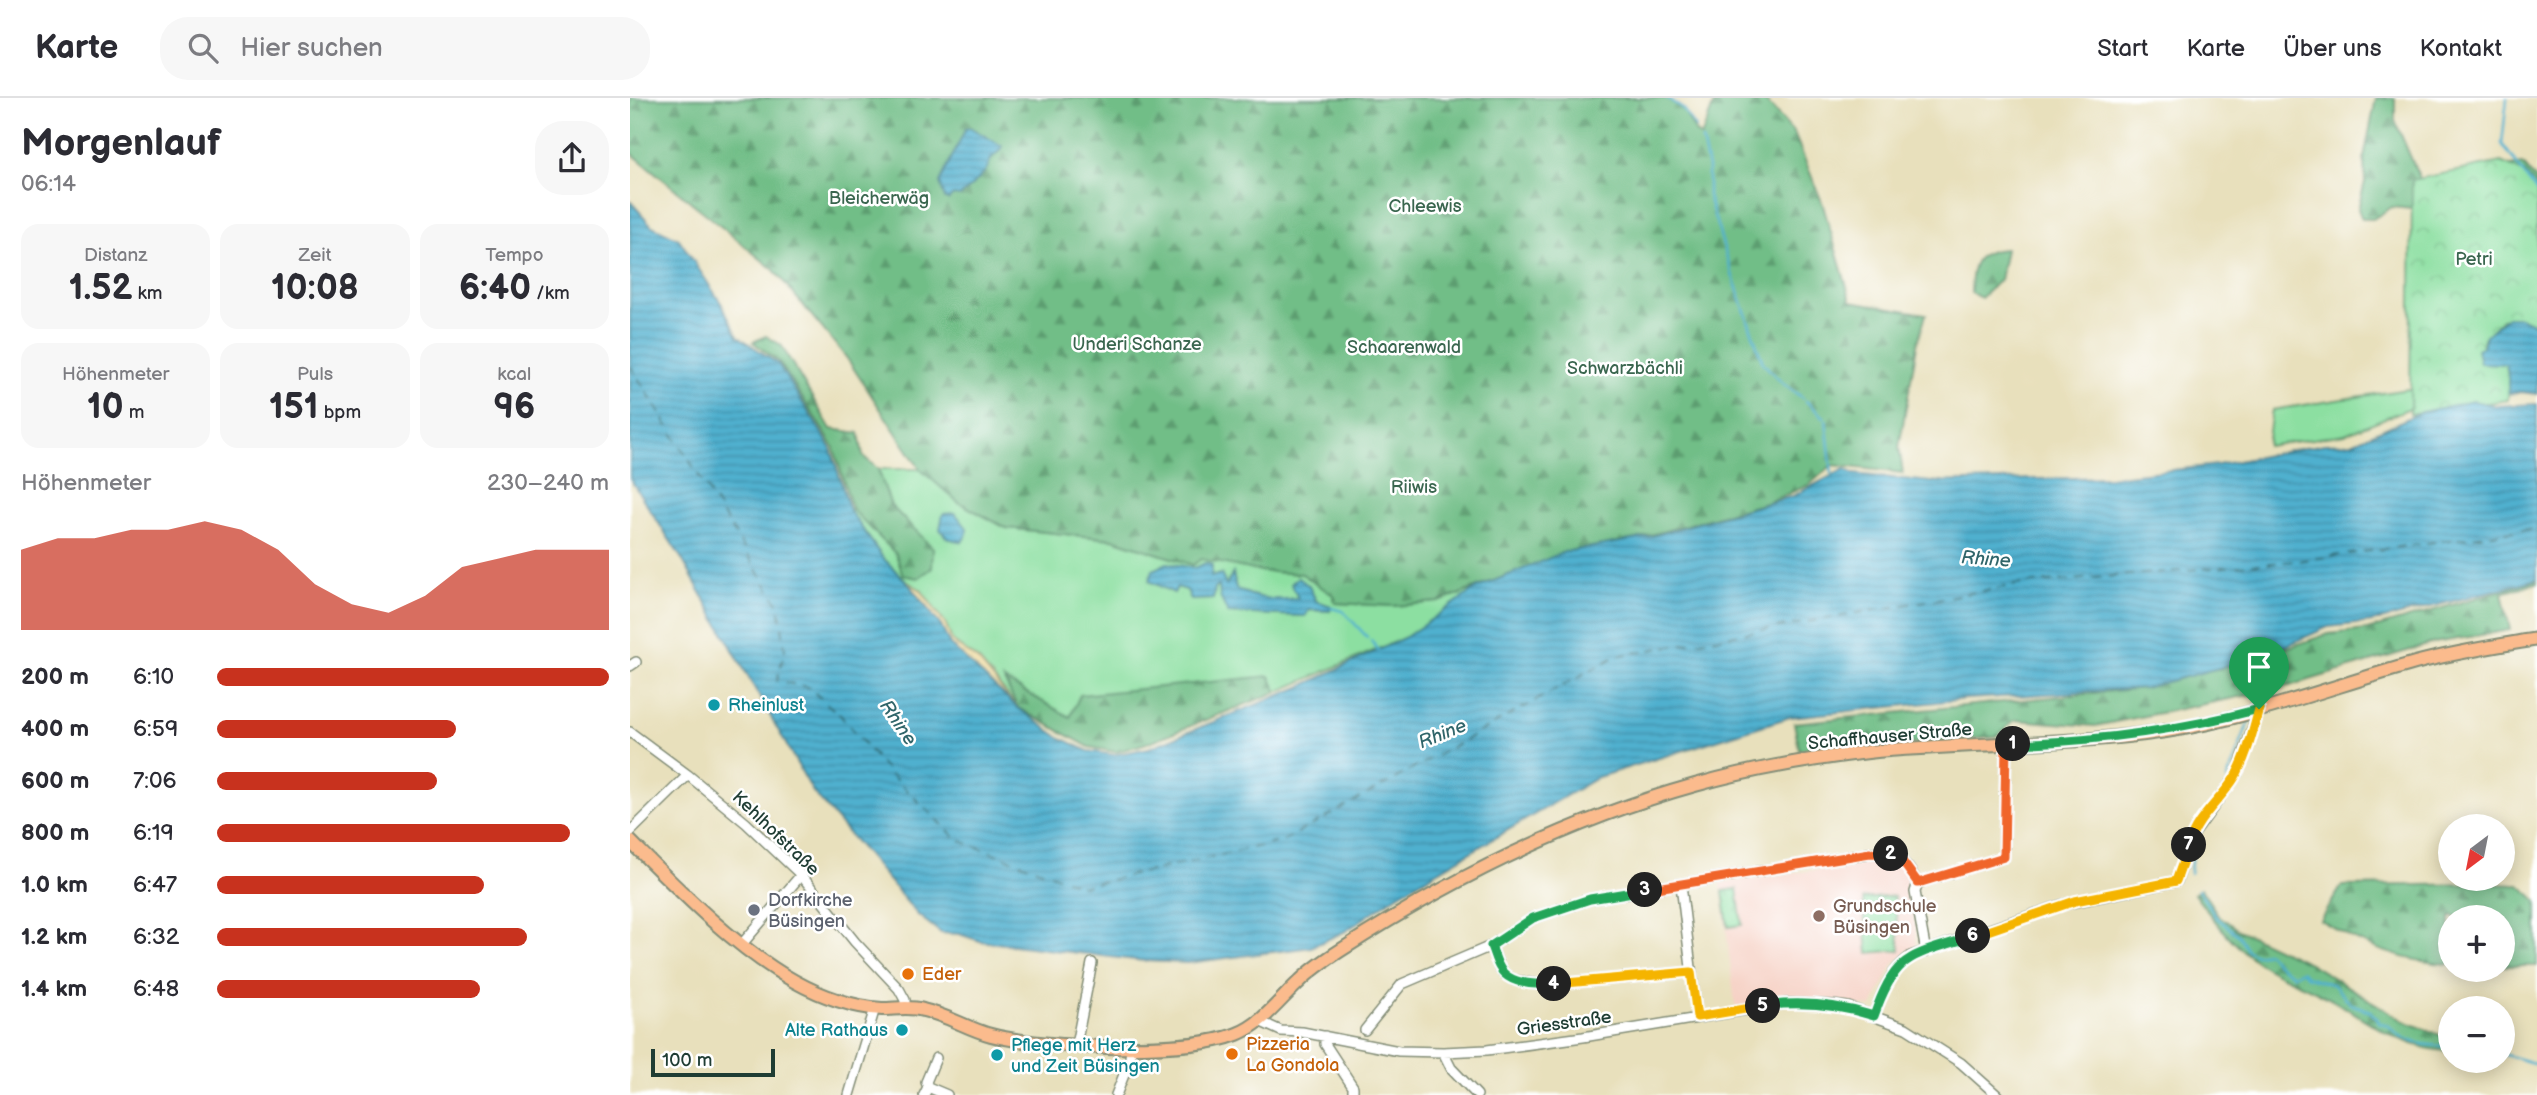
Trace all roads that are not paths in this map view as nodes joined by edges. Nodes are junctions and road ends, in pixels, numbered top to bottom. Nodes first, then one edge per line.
1 (2537, 639) edge
2 (2259, 709) junction
3 (630, 732) edge
4 (2006, 745) junction
5 (688, 775) junction
6 (630, 832) edge
7 (630, 841) edge
8 (801, 875) junction
9 (1918, 883) junction
10 (1681, 885) junction
11 (742, 944) junction
12 (1491, 946) junction
13 (1926, 951) junction
14 (1092, 963) dead end
15 (1691, 972) junction
16 (875, 1008) junction
17 (905, 1008) junction
18 (1874, 1016) junction
19 (1697, 1017) junction
20 (1259, 1021) junction
21 (1365, 1030) dead end
22 (1325, 1036) junction
23 (1076, 1045) junction
24 (1132, 1045) junction
25 (1443, 1052) junction
26 (936, 1058) dead end
27 (926, 1091) edge
28 (849, 1095) edge
29 (947, 1095) edge
30 (1116, 1095) edge
31 (1353, 1095) edge
32 (1477, 1095) edge
33 (1997, 1095) edge

1 - 2 main road, Schaffhauser Straße
2 - 4 main road, Schaffhauser Straße
2 - 13 street
3 - 5 street, Kehlhofstraße
4 - 9 street
4 - 20 main road, Schaffhauser Straße
5 - 6 street
5 - 8 street, Kehlhofstraße
7 - 11 main road, Schaffhauser Straße
8 - 11 street
8 - 17 street, Kehlhofstraße
9 - 10 street
9 - 13 street
10 - 12 street
10 - 15 street
11 - 16 main road, Schaffhauser Straße
12 - 15 street
12 - 21 street
13 - 18 street
14 - 23 street
15 - 19 street
16 - 17 main road, Schaffhauser Straße
16 - 28 street
17 - 23 main road, Schaffhauser Straße
18 - 19 street, Griesstraße
18 - 33 street, Griesstraße
19 - 25 street, Griesstraße
20 - 22 street, Griesstraße
20 - 24 main road, Schaffhauser Straße
22 - 25 street, Griesstraße
22 - 31 street
23 - 24 main road, Schaffhauser Straße
24 - 30 street
25 - 32 street
26 - 27 street
27 - 29 street

